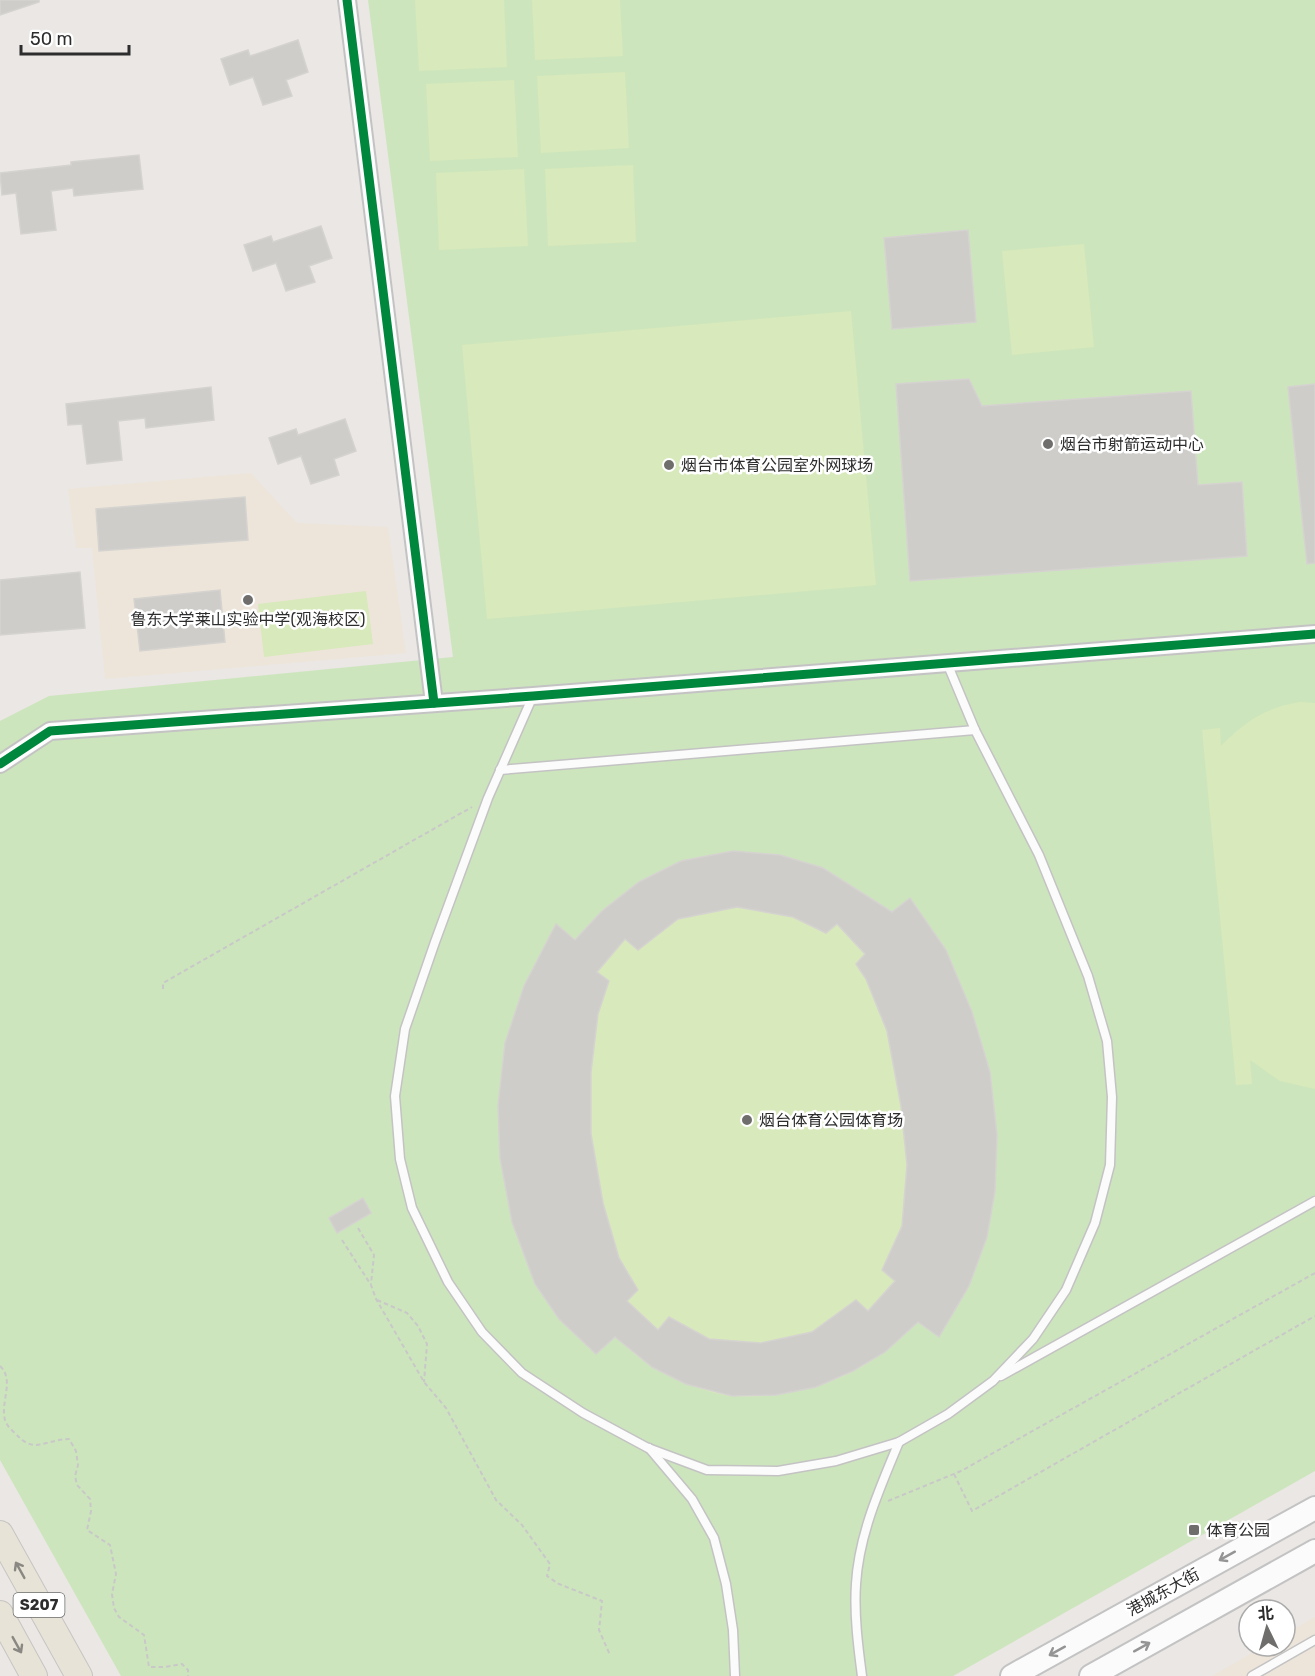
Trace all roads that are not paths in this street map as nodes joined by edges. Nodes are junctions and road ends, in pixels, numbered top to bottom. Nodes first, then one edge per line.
1 (348, 0) edge
2 (1315, 634) edge
3 (947, 663) junction
4 (533, 696) junction
5 (434, 703) junction
6 (975, 730) junction
7 (0, 764) edge
8 (500, 770) junction
9 (1315, 1201) edge
10 (993, 1381) junction
11 (899, 1442) junction
12 (648, 1448) junction
13 (1315, 1508) edge
14 (0, 1534) edge
15 (1315, 1551) edge
16 (0, 1614) edge
17 (1315, 1640) edge
18 (34, 1676) edge
19 (79, 1676) edge
20 (735, 1676) edge
21 (862, 1676) edge
22 (1012, 1676) edge
23 (1091, 1676) edge
24 (1252, 1676) edge

1 - 5 street
2 - 3 street
3 - 4 street
3 - 6 lane
4 - 5 street
4 - 8 lane
5 - 7 street
6 - 8 lane
6 - 10 lane
8 - 12 lane
9 - 10 lane
10 - 11 lane
11 - 12 lane
11 - 21 lane
12 - 20 lane
13 -> 22 main road, 港城东大街
19 -> 14 main road, S207
23 -> 15 main road
16 -> 18 main road, S207
17 - 24 lane

